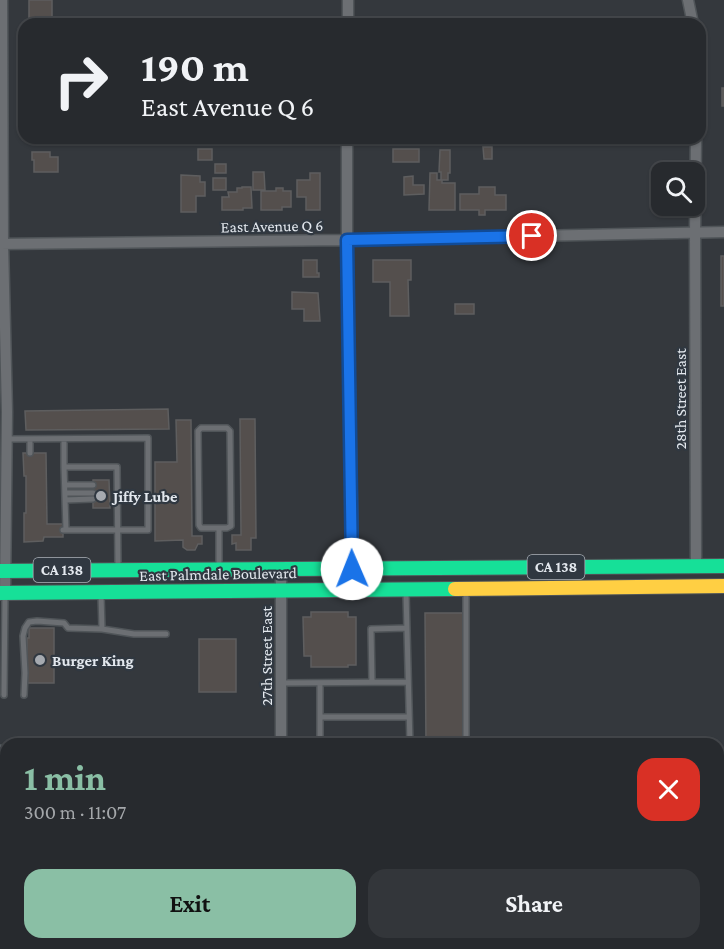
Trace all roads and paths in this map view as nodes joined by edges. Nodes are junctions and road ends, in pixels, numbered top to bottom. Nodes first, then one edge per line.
1 (2, 0) edge
2 (348, 0) edge
3 (687, 0) edge
4 (348, 18) edge
5 (692, 18) edge
6 (347, 144) edge
7 (696, 144) edge
8 (695, 232) junction
9 (724, 232) edge
10 (347, 240) junction
11 (2, 244) edge
12 (8, 439) junction
13 (30, 439) junction
14 (64, 439) junction
15 (30, 453) dead end
16 (64, 467) junction
17 (109, 484) dead end
18 (117, 484) junction
19 (65, 485) junction
20 (93, 485) dead end
21 (65, 493) junction
22 (110, 496) dead end
23 (117, 496) junction
24 (65, 500) junction
25 (219, 528) junction
26 (117, 530) junction
27 (696, 566) junction
28 (724, 566) edge
29 (219, 569) junction
30 (281, 569) junction
31 (352, 569) junction
32 (118, 570) junction
33 (3, 571) edge
34 (724, 586) edge
35 (406, 589) junction
36 (466, 589) junction
37 (281, 590) junction
38 (101, 592) junction
39 (3, 593) edge
40 (407, 628) junction
41 (102, 629) junction
42 (166, 634) dead end
43 (372, 682) junction
44 (408, 682) junction
45 (281, 683) junction
46 (320, 683) junction
47 (4, 695) dead end
48 (24, 695) dead end
49 (320, 717) junction
50 (409, 717) junction
51 (281, 738) edge
52 (320, 738) edge
53 (410, 738) edge
54 (466, 738) edge

1 - 11 street
2 - 4 street
3 - 5 street
6 - 10 street
7 - 8 street, 28th Street East
8 - 9 street, East Avenue Q 6
8 - 10 street, East Avenue Q 6
8 - 27 street, 28th Street East
10 - 11 street, East Avenue Q 6
10 - 31 street
11 - 12 street
12 - 13 lane
12 - 33 street
13 - 14 lane
13 - 15 lane
14 - 16 lane
14 - 26 lane
16 - 18 lane
16 - 19 lane
17 - 18 lane
18 - 23 lane
19 - 20 lane
19 - 21 lane
21 - 24 lane
21 - 24 lane
22 - 23 lane
23 - 26 lane
24 - 26 lane
25 - 25 lane
25 - 29 lane
26 - 32 lane
27 - 28 highway, East Palmdale Boulevard / CA 138
27 - 31 highway, East Palmdale Boulevard / CA 138
29 - 30 highway, East Palmdale Boulevard / CA 138
29 - 32 highway, East Palmdale Boulevard / CA 138
30 - 31 highway, East Palmdale Boulevard / CA 138
30 - 37 street, 27th Street East
32 - 33 highway, East Palmdale Boulevard / CA 138
33 - 39 street
34 - 36 highway, East Palmdale Boulevard / CA 138
35 - 36 highway, East Palmdale Boulevard / CA 138
35 - 37 highway, East Palmdale Boulevard / CA 138
35 - 40 lane
36 - 54 lane
37 - 38 highway, East Palmdale Boulevard / CA 138
37 - 45 street, 27th Street East
38 - 39 highway, East Palmdale Boulevard / CA 138
38 - 41 lane
39 - 47 lane
40 - 43 lane
40 - 44 lane
41 - 42 lane
41 - 48 lane
43 - 44 lane
43 - 46 lane
44 - 50 lane
45 - 46 lane
45 - 51 street, 27th Street East
46 - 49 lane
49 - 50 lane
49 - 52 lane
50 - 53 lane

